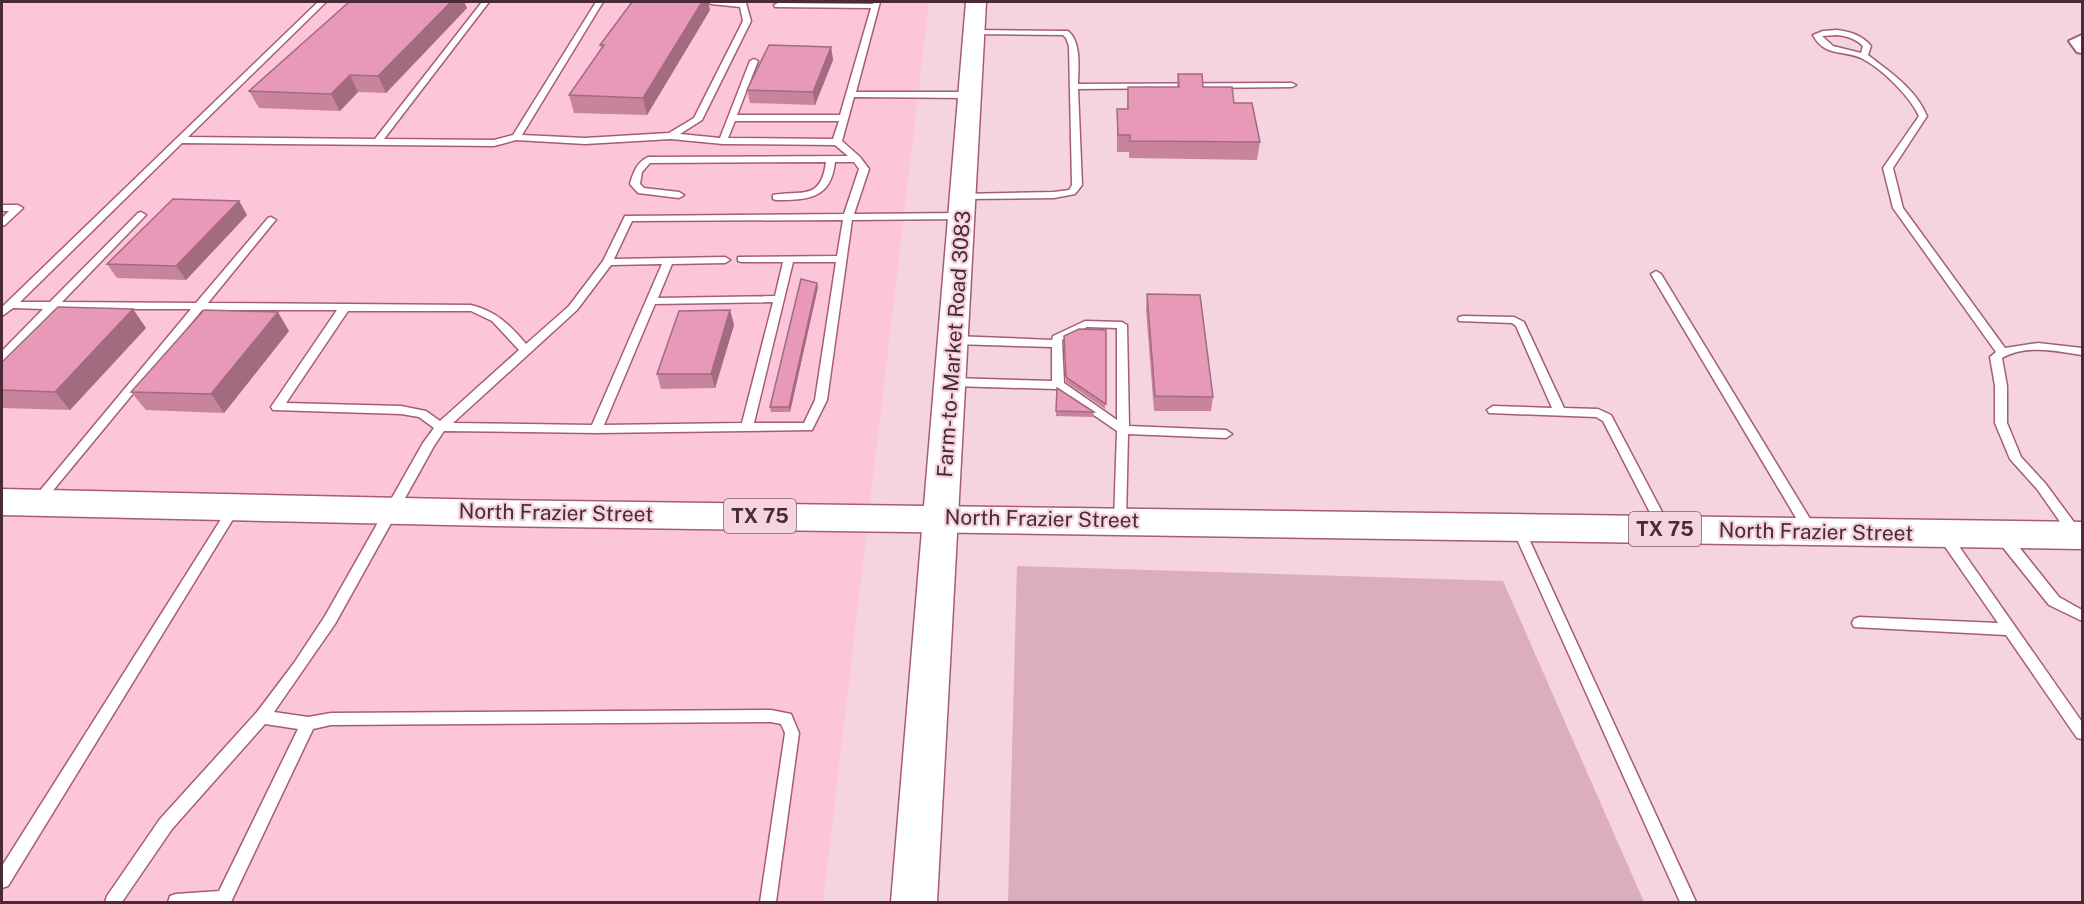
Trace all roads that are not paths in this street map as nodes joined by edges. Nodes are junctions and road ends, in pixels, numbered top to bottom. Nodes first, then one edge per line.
1 (322, 2) edge
2 (485, 2) edge
3 (599, 2) edge
4 (711, 2) edge
5 (976, 2) edge
6 (778, 4) dead end
7 (876, 4) edge
8 (974, 32) junction
9 (2082, 39) edge
10 (2082, 50) edge
11 (1864, 56) junction
12 (754, 61) dead end
13 (1292, 85) dead end
14 (1074, 87) junction
15 (850, 94) junction
16 (970, 95) junction
17 (731, 118) junction
18 (843, 118) junction
19 (671, 136) junction
20 (516, 137) junction
21 (180, 140) junction
22 (723, 141) junction
23 (377, 142) junction
24 (837, 142) junction
25 (831, 159) junction
26 (857, 159) junction
27 (679, 195) dead end
28 (776, 197) dead end
29 (963, 206) junction
30 (2, 208) edge
31 (141, 215) dead end
32 (848, 217) junction
33 (271, 220) dead end
34 (2, 223) edge
35 (742, 259) dead end
36 (789, 259) junction
37 (842, 259) junction
38 (725, 260) dead end
39 (608, 261) junction
40 (668, 261) junction
41 (1656, 274) dead end
42 (779, 298) junction
43 (651, 301) junction
44 (11, 305) junction
45 (52, 305) junction
46 (196, 308) junction
47 (344, 308) junction
48 (2, 314) edge
49 (1463, 319) dead end
50 (954, 340) junction
51 (1057, 344) junction
52 (526, 351) junction
53 (2082, 351) edge
54 (2002, 352) junction
55 (2, 357) edge
56 (951, 382) junction
57 (1058, 385) junction
58 (1493, 410) dead end
59 (1560, 412) junction
60 (441, 427) junction
61 (747, 427) junction
62 (596, 429) junction
63 (1123, 430) junction
64 (1226, 434) dead end
65 (2, 502) edge
66 (36, 503) junction
67 (235, 507) junction
68 (393, 510) junction
69 (942, 518) junction
70 (1120, 521) junction
71 (1518, 527) junction
72 (1665, 529) junction
73 (1811, 531) junction
74 (1943, 534) junction
75 (2001, 535) junction
76 (2081, 538) edge
77 (2082, 616) edge
78 (1859, 623) dead end
79 (2009, 629) junction
80 (262, 717) junction
81 (308, 724) junction
82 (2082, 733) edge
83 (2, 880) edge
84 (114, 903) edge
85 (176, 903) edge
86 (768, 903) edge
87 (914, 903) edge
88 (1688, 903) edge

1 - 21 lane
2 - 23 lane
3 - 20 lane
4 - 19 lane
5 - 8 main road, Farm-to-Market Road 3083
6 - 7 lane
7 - 15 lane
8 - 14 lane
8 - 16 main road, Farm-to-Market Road 3083
9 - 10 street
11 - 11 lane
11 - 54 lane
12 - 17 lane
13 - 14 lane
14 - 29 lane
15 - 16 lane
15 - 18 lane
16 - 29 main road, Farm-to-Market Road 3083
17 - 18 lane
17 - 22 lane
18 - 24 lane
19 - 20 lane
19 - 22 lane
20 - 23 lane
21 - 23 lane
21 - 44 lane
22 - 24 lane
24 - 26 lane
25 - 26 lane
25 - 27 lane
25 - 28 lane
26 - 32 lane
29 - 32 lane
29 - 50 main road, Farm-to-Market Road 3083
30 - 34 lane
31 - 45 lane
32 - 37 lane
32 - 39 lane
33 - 46 lane
35 - 36 lane
36 - 37 lane
36 - 42 lane
37 - 61 lane
38 - 40 lane
39 - 40 lane
39 - 52 lane
40 - 43 lane
41 - 73 lane
42 - 43 lane
42 - 61 lane
43 - 62 lane
44 - 45 lane
44 - 48 lane
45 - 46 lane
45 - 55 lane
46 - 47 lane
46 - 66 lane
47 - 52 lane
47 - 60 lane
49 - 59 lane
50 - 51 lane
50 - 56 main road, Farm-to-Market Road 3083
51 - 57 lane
51 - 63 lane
52 - 60 lane
53 - 54 lane
54 - 76 lane
56 - 57 lane
56 - 69 main road, Farm-to-Market Road 3083
57 - 63 lane
58 - 59 lane
59 - 72 lane
60 - 62 lane
60 - 68 lane
61 - 62 lane
63 - 64 lane
63 - 70 lane
65 - 66 main road, North Frazier Street / TX 75
66 - 67 main road, North Frazier Street / TX 75
67 - 68 main road, North Frazier Street / TX 75
67 - 83 lane
68 - 69 main road, North Frazier Street / TX 75
68 - 80 lane
69 - 70 main road, North Frazier Street / TX 75
69 - 87 main road, Farm-to-Market Road 3083
70 - 71 main road, North Frazier Street / TX 75
71 - 72 main road, North Frazier Street / TX 75
71 - 88 lane
72 - 73 main road, North Frazier Street / TX 75
73 - 74 main road, North Frazier Street / TX 75
74 - 75 main road, North Frazier Street / TX 75
74 - 79 lane
75 - 76 main road, North Frazier Street / TX 75
75 - 77 lane
78 - 79 lane
79 - 82 lane
80 - 81 lane
80 - 84 lane
81 - 85 lane
81 - 86 lane

